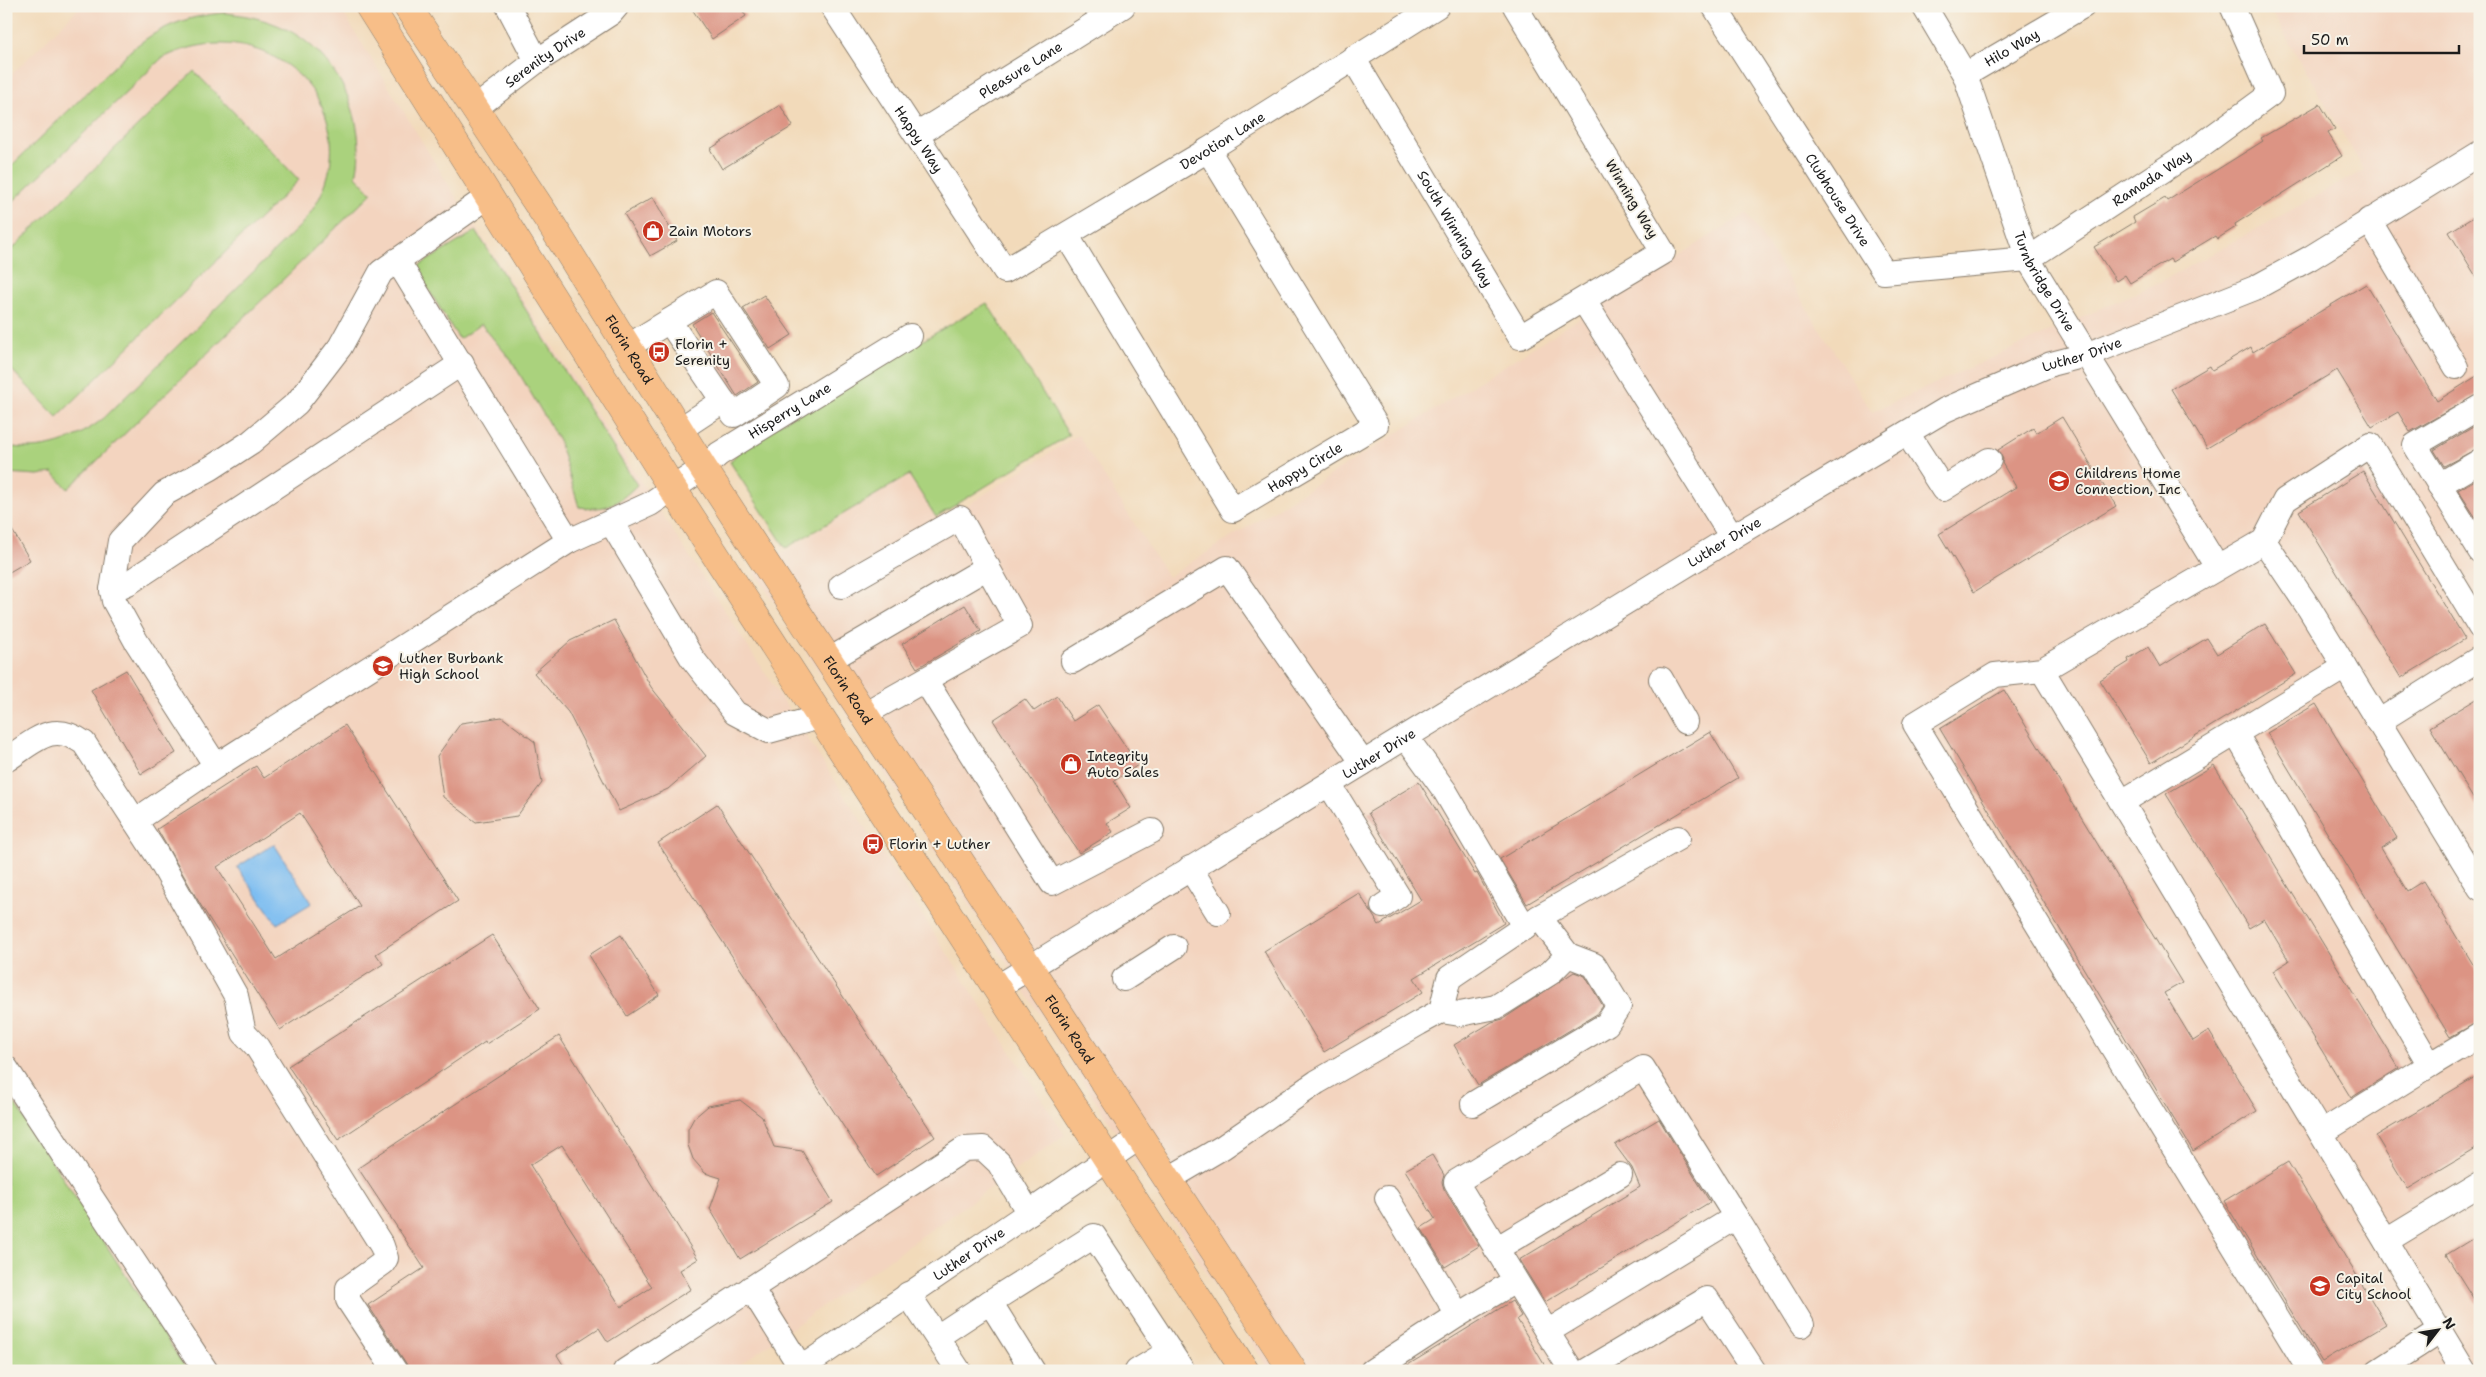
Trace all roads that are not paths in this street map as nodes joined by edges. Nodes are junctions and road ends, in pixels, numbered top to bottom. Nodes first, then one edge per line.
1 (369, 6) edge
2 (408, 6) edge
3 (508, 6) edge
4 (617, 6) edge
5 (832, 6) edge
6 (1123, 6) edge
7 (1437, 6) edge
8 (1515, 6) edge
9 (1714, 6) edge
10 (1924, 6) edge
11 (2083, 6) edge
12 (2232, 6) edge
13 (1353, 58) junction
14 (537, 60) junction
15 (1965, 75) junction
16 (424, 93) junction
17 (474, 110) junction
18 (918, 134) junction
19 (1208, 150) junction
20 (2480, 153) edge
21 (488, 196) junction
22 (2368, 220) junction
23 (1067, 236) junction
24 (2028, 259) junction
25 (396, 260) junction
26 (1005, 271) joint
27 (1584, 300) junction
28 (669, 321) junction
29 (910, 336) dead end
30 (627, 347) junction
31 (2086, 355) junction
32 (462, 363) junction
33 (2456, 367) dead end
34 (723, 401) junction
35 (2480, 407) edge
36 (680, 430) junction
37 (1907, 433) junction
38 (1989, 460) dead end
39 (2480, 461) edge
40 (703, 468) junction
41 (2439, 485) junction
42 (672, 488) junction
43 (2472, 520) edge
44 (611, 522) junction
45 (1732, 538) junction
46 (569, 541) junction
47 (2264, 542) junction
48 (2480, 551) edge
49 (988, 567) junction
50 (2217, 567) junction
51 (841, 586) dead end
52 (112, 590) junction
53 (2480, 627) edge
54 (2480, 658) edge
55 (829, 660) junction
56 (1072, 661) dead end
57 (2346, 667) junction
58 (2042, 670) junction
59 (1661, 679) dead end
60 (925, 680) junction
61 (864, 714) junction
62 (820, 717) junction
63 (1685, 722) dead end
64 (2378, 722) junction
65 (2236, 734) junction
66 (1406, 737) junction
67 (6, 760) edge
68 (1363, 763) junction
69 (216, 766) junction
70 (1329, 784) junction
71 (2122, 802) junction
72 (135, 821) junction
73 (1152, 831) dead end
74 (1678, 838) dead end
75 (1190, 868) junction
76 (2480, 888) edge
77 (1383, 906) dead end
78 (1218, 913) dead end
79 (1532, 922) junction
80 (1174, 947) dead end
81 (1568, 955) junction
82 (1029, 966) junction
83 (1124, 980) dead end
84 (996, 988) junction
85 (1441, 1011) junction
86 (2480, 1036) edge
87 (2430, 1065) junction
88 (6, 1068) edge
89 (1473, 1104) dead end
90 (2321, 1133) junction
91 (1140, 1137) junction
92 (1107, 1161) junction
93 (1620, 1175) dead end
94 (1168, 1180) junction
95 (2480, 1184) edge
96 (1387, 1198) dead end
97 (1029, 1213) junction
98 (1736, 1217) junction
99 (2386, 1241) junction
100 (1496, 1250) junction
101 (1515, 1281) junction
102 (751, 1288) junction
103 (908, 1294) junction
104 (990, 1302) junction
105 (1458, 1315) junction
106 (1802, 1325) dead end
107 (2440, 1331) junction
108 (1547, 1332) junction
109 (937, 1337) junction
110 (1170, 1351) junction
111 (799, 1369) edge
112 (206, 1371) edge
113 (395, 1371) edge
114 (625, 1371) edge
115 (959, 1371) edge
116 (1033, 1371) edge
117 (1137, 1371) edge
118 (1184, 1371) edge
119 (1245, 1371) edge
120 (1293, 1371) edge
121 (1372, 1371) edge
122 (1572, 1371) edge
123 (1586, 1371) edge
124 (1754, 1371) edge
125 (2310, 1371) edge
126 (2378, 1371) edge
127 (2464, 1371) edge

1 - 16 main road
2 - 17 main road, Florin Road
3 - 14 street
4 - 14 street, Serenity Drive
5 - 18 street, Happy Way
6 - 18 street, Pleasure Lane
7 - 13 street, Devotion Lane
8 - 27 street, Winning Way
9 - 24 street, Clubhouse Drive
10 - 15 street, Turnbridge Drive
11 - 15 street, Hilo Way
12 - 24 street, Ramada Way
13 - 19 street, Devotion Lane
13 - 27 street, South Winning Way
14 - 17 street, Serenity Drive
15 - 24 street, Turnbridge Drive
16 - 17 main road
16 - 21 main road
17 - 30 main road, Florin Road
18 - 26 street, Happy Way
19 - 23 street, Devotion Lane
19 - 23 street, Happy Circle
20 - 22 street, Luther Drive
21 - 25 street
21 - 42 main road
22 - 31 street, Luther Drive
22 - 33 street
23 - 26 street, Devotion Lane
24 - 31 street, Turnbridge Drive
25 - 32 street
25 - 52 street
27 - 45 street
28 - 30 street
28 - 34 street
28 - 34 street
29 - 40 street, Hisperry Lane
30 - 36 main road, Florin Road
31 - 37 street, Luther Drive
31 - 50 street, Turnbridge Drive
32 - 46 street
32 - 52 street
34 - 36 street
35 - 41 street
36 - 40 main road, Florin Road
37 - 38 street
37 - 45 street, Luther Drive
39 - 41 street
40 - 42 street, Hisperry Lane
40 - 55 main road, Florin Road
41 - 43 street
42 - 44 street, Hisperry Lane
42 - 62 main road
43 - 48 street
44 - 46 street, Hisperry Lane
44 - 62 street
45 - 66 street, Luther Drive
46 - 69 street, Hisperry Lane
47 - 50 street
47 - 53 street
47 - 57 street
49 - 51 street
49 - 55 street
49 - 60 street
50 - 58 street
52 - 69 street
54 - 64 street
55 - 61 main road, Florin Road
56 - 68 street
57 - 64 street
57 - 65 street
58 - 71 street
58 - 125 street
59 - 63 street
60 - 61 street
60 - 73 street
61 - 82 main road, Florin Road
62 - 84 main road
64 - 76 street
65 - 71 street
65 - 87 street
66 - 68 street, Luther Drive
66 - 79 street
67 - 72 street
68 - 70 street, Luther Drive
69 - 72 street, Hisperry Lane
70 - 75 street, Luther Drive
70 - 77 street
71 - 90 street
72 - 113 street
74 - 79 street
75 - 78 street
75 - 82 street, Luther Drive
79 - 81 street
79 - 85 street
80 - 83 street
81 - 85 street
81 - 89 street
82 - 84 street, Luther Drive
82 - 91 main road, Florin Road
84 - 92 main road
85 - 94 street
86 - 87 street
87 - 90 street
88 - 112 street
90 - 99 street
91 - 92 street, Luther Drive
91 - 94 main road, Florin Road
92 - 97 street, Luther Drive
92 - 119 main road
93 - 100 street
94 - 120 main road, Florin Road
95 - 99 street
96 - 105 street
97 - 102 street
97 - 103 street, Luther Drive
98 - 100 street
98 - 106 street
98 - 108 street
99 - 107 street
100 - 101 street
101 - 105 street
101 - 108 street
102 - 111 street
102 - 114 street
103 - 109 street
103 - 111 street, Luther Drive
104 - 109 street
104 - 110 street
104 - 116 street
105 - 121 street
107 - 126 street
107 - 127 street
108 - 122 street
109 - 115 street
110 - 117 street
110 - 118 street
123 - 124 street

